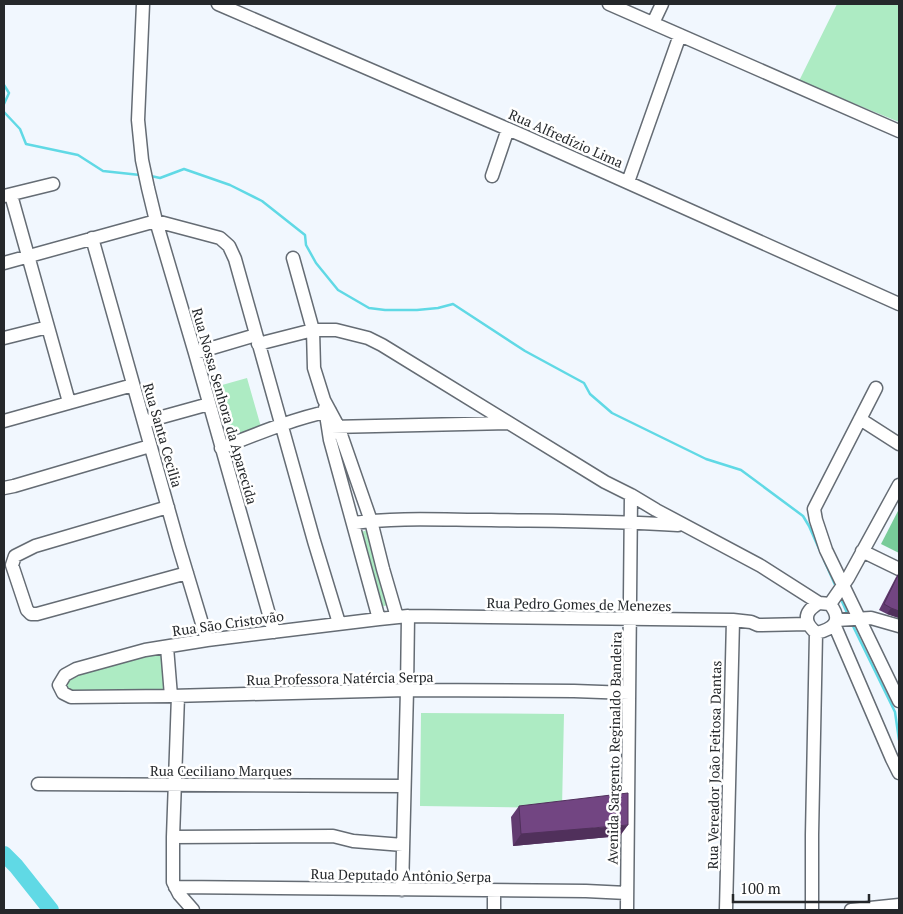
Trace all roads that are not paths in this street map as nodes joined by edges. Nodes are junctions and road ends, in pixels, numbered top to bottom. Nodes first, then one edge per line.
1 (143, 4) edge
2 (218, 4) edge
3 (609, 4) edge
4 (662, 4) edge
5 (653, 23) junction
6 (680, 35) junction
7 (508, 128) junction
8 (899, 131) edge
9 (492, 176) dead end
10 (628, 182) junction
11 (53, 184) dead end
12 (7, 195) edge
13 (156, 220) junction
14 (92, 238) junction
15 (27, 256) junction
16 (294, 258) dead end
17 (4, 263) edge
18 (899, 304) edge
19 (48, 327) junction
20 (313, 330) junction
21 (4, 338) edge
22 (257, 339) junction
23 (195, 353) junction
24 (133, 385) junction
25 (876, 388) dead end
26 (69, 402) junction
27 (209, 404) junction
28 (327, 408) junction
29 (860, 419) junction
30 (4, 421) edge
31 (144, 422) junction
32 (508, 423) junction
33 (282, 425) junction
34 (333, 427) junction
35 (899, 444) edge
36 (150, 446) junction
37 (222, 448) junction
38 (899, 485) edge
39 (9, 487) edge
40 (631, 495) junction
41 (168, 507) junction
42 (371, 521) junction
43 (631, 522) junction
44 (353, 523) junction
45 (686, 526) junction
46 (862, 551) junction
47 (899, 569) edge
48 (187, 573) junction
49 (834, 596) junction
50 (403, 617) junction
51 (379, 619) junction
52 (630, 619) junction
53 (733, 620) junction
54 (846, 620) junction
55 (339, 624) junction
56 (810, 624) junction
57 (899, 626) edge
58 (274, 632) junction
59 (207, 640) junction
60 (167, 646) junction
61 (59, 683) joint
62 (407, 690) junction
63 (629, 693) junction
64 (174, 696) junction
65 (899, 701) edge
66 (899, 773) edge
67 (38, 784) dead end
68 (174, 784) junction
69 (404, 786) junction
70 (173, 837) junction
71 (403, 845) junction
72 (175, 887) junction
73 (402, 890) junction
74 (494, 891) junction
75 (627, 893) junction
76 (899, 905) edge
77 (193, 910) edge
78 (494, 910) edge
79 (627, 910) edge
80 (726, 910) edge
81 (812, 910) edge
82 (851, 910) edge

1 - 13 street, Rua Nossa Senhora da Aparecida
2 - 7 street, Rua Alfredízio Lima
3 - 5 street
4 - 5 street
5 - 6 street
6 - 8 street
6 - 10 street
7 - 9 street
7 - 10 street, Rua Alfredízio Lima
10 - 18 street, Rua Alfredízio Lima
11 - 12 street
12 - 15 street
13 - 14 street
13 - 22 street
13 - 23 street, Rua Nossa Senhora da Aparecida
14 - 15 street
14 - 24 street, Rua Santa Cecilia
15 - 17 street
15 - 19 street
16 - 20 street
19 - 21 street
19 - 26 street
20 - 22 street
20 - 28 street
20 - 32 street
22 - 23 street
22 - 33 street
23 - 27 street, Rua Nossa Senhora da Aparecida
24 - 26 street
24 - 31 street, Rua Santa Cecilia
25 - 29 street
26 - 30 street
27 - 31 street
27 - 37 street, Rua Nossa Senhora da Aparecida
28 - 33 street
28 - 34 street
29 - 35 street
29 - 49 street
31 - 36 street, Rua Santa Cecilia
32 - 34 street
32 - 40 street
33 - 37 street
33 - 55 street
34 - 42 street
34 - 44 street
36 - 39 street
36 - 41 street, Rua Santa Cecilia
37 - 58 street, Rua Nossa Senhora da Aparecida
38 - 46 street
40 - 43 street, Avenida Sargento Reginaldo Bandeira
40 - 45 street
41 - 48 street, Rua Santa Cecilia
41 - 48 street
42 - 43 street
42 - 44 street
42 - 50 street
43 - 45 street
43 - 52 street, Avenida Sargento Reginaldo Bandeira
44 - 51 street
45 - 49 street
46 - 47 street
46 - 49 street
48 - 59 street, Rua Santa Cecilia
49 - 54 street
49 - 54 street
49 - 56 street
50 - 51 street, Rua São Cristovão
50 - 52 street, Rua Pedro Gomes de Menezes
50 - 62 street
51 - 55 street, Rua São Cristovão
52 - 53 street, Rua Pedro Gomes de Menezes
52 - 63 street, Avenida Sargento Reginaldo Bandeira
53 - 56 street, Rua Pedro Gomes de Menezes
53 - 80 street, Rua Vereador João Feitosa Dantas
54 - 56 street
54 - 57 street
54 - 65 street
54 - 66 street
55 - 58 street, Rua São Cristovão
56 - 81 street
58 - 59 street, Rua São Cristovão
59 - 60 street, Rua São Cristovão
60 - 61 street, Rua São Cristovão
60 - 64 street
61 - 64 street, Rua Professora Natércia Serpa
62 - 63 street, Rua Professora Natércia Serpa
62 - 64 street, Rua Professora Natércia Serpa
62 - 69 street
63 - 75 street, Avenida Sargento Reginaldo Bandeira
64 - 68 street
67 - 68 street, Rua Ceciliano Marques
68 - 69 street, Rua Ceciliano Marques
68 - 70 street
69 - 71 street
70 - 71 street
70 - 72 street
71 - 73 street
72 - 73 street, Rua Deputado Antônio Serpa
72 - 77 street
73 - 74 street, Rua Deputado Antônio Serpa
74 - 75 street, Rua Deputado Antônio Serpa
74 - 78 street
75 - 79 street, Avenida Sargento Reginaldo Bandeira
76 - 82 street

